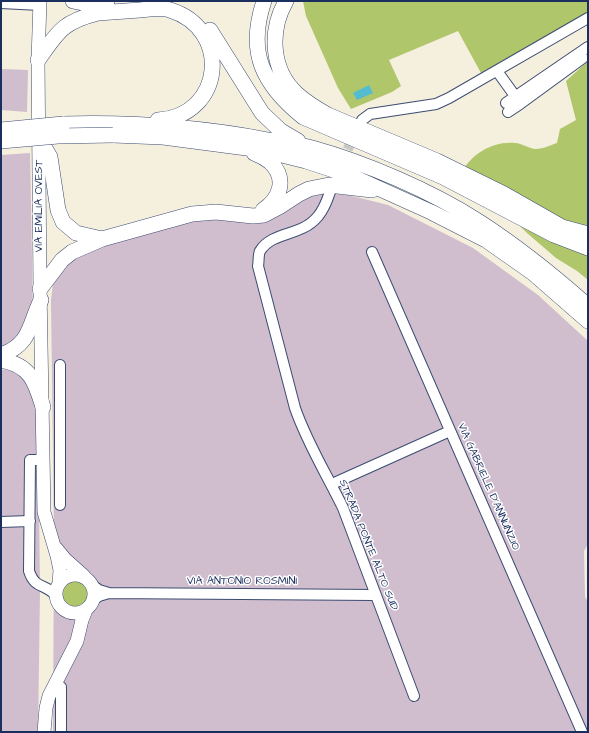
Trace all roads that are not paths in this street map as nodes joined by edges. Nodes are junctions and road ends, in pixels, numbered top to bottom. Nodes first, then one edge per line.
1 (73, 1) edge
2 (264, 1) edge
3 (286, 1) edge
4 (1, 3) edge
5 (40, 3) edge
6 (588, 18) edge
7 (588, 47) edge
8 (588, 55) edge
9 (38, 60) junction
10 (497, 71) junction
11 (518, 100) junction
12 (507, 107) dead end
13 (362, 120) dead end
14 (115, 128) junction
15 (1, 130) edge
16 (39, 138) junction
17 (1, 141) edge
18 (244, 148) junction
19 (311, 148) junction
20 (331, 189) dead end
21 (390, 193) junction
22 (247, 215) junction
23 (588, 234) edge
24 (102, 239) junction
25 (588, 248) edge
26 (372, 252) dead end
27 (40, 294) junction
28 (588, 306) edge
29 (588, 321) edge
30 (1, 355) edge
31 (1, 360) edge
32 (60, 365) dead end
33 (60, 406) junction
34 (43, 407) junction
35 (450, 431) junction
36 (43, 460) junction
37 (332, 484) junction
38 (60, 505) dead end
39 (30, 521) junction
40 (1, 522) edge
41 (54, 545) junction
42 (88, 580) junction
43 (55, 588) junction
44 (108, 594) junction
45 (375, 595) junction
46 (90, 605) junction
47 (64, 610) junction
48 (68, 658) junction
49 (61, 687) dead end
50 (414, 696) dead end
51 (44, 732) edge
52 (61, 732) edge
53 (582, 732) edge

1 - 19 highway
2 - 25 highway
3 - 23 highway
4 - 5 street, VIA EMILIA OVEST
5 - 9 main road, VIA EMILIA OVEST
6 - 10 street
7 - 11 street
8 - 11 street
9 - 14 highway
9 - 16 main road, VIA EMILIA OVEST
10 - 11 street
10 - 13 street
11 - 12 street
14 - 15 highway, bridge
14 - 17 highway, bridge
14 - 18 highway
14 - 19 highway
16 - 24 highway
16 - 27 main road, VIA EMILIA OVEST
18 - 21 highway
18 - 22 highway
19 - 28 highway
20 - 37 street, STRADA PONTE ALTO SUD
21 - 22 highway
21 - 29 highway
22 - 24 highway
24 - 27 highway
26 - 35 street, VIA GABRIELE D'ANNUNZIO
27 - 30 highway
27 - 34 main road, VIA EMILIA OVEST
31 - 34 highway
32 - 33 street
33 - 34 street
33 - 38 street
34 - 36 main road, VIA EMILIA OVEST
35 - 37 street
35 - 53 street, VIA GABRIELE D'ANNUNZIO
36 - 39 street
36 - 41 main road, VIA EMILIA OVEST
37 - 45 street, STRADA PONTE ALTO SUD
39 - 40 street
39 - 43 street
41 - 42 main road, VIA EMILIA OVEST
41 - 43 main road, VIA EMILIA OVEST
42 - 43 main road
42 - 44 street
42 - 46 main road
43 - 47 main road
44 - 45 street, VIA ANTONIO ROSMINI
44 - 46 street
45 - 50 street, STRADA PONTE ALTO SUD
46 - 47 main road
46 - 48 main road
47 - 48 main road
48 - 51 main road
49 - 52 street

